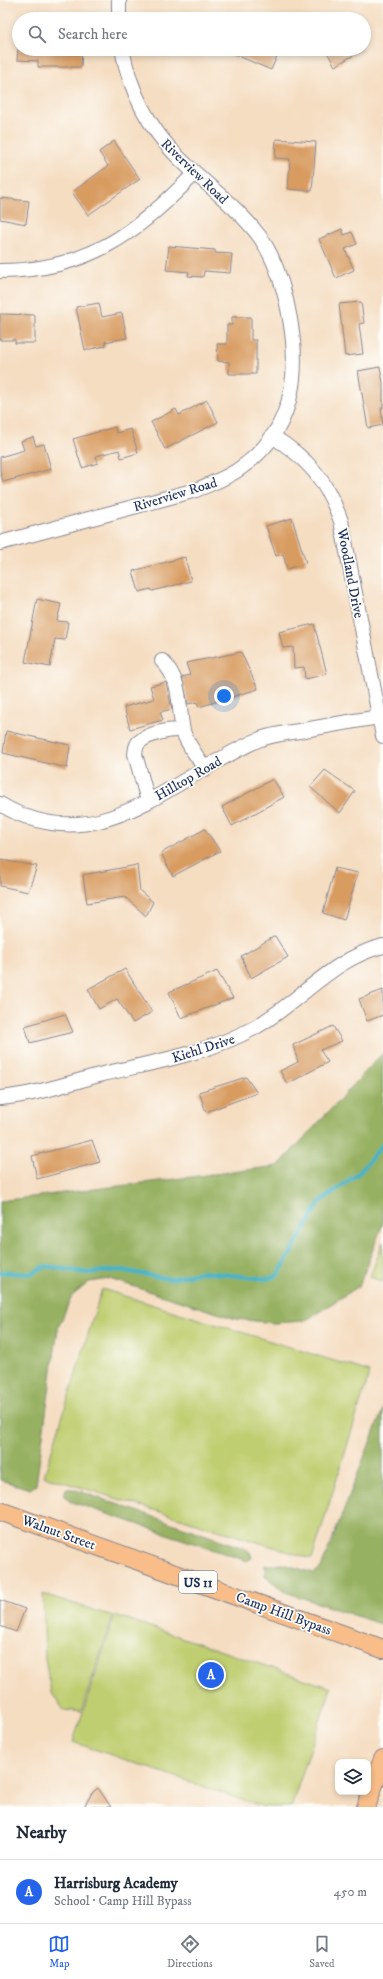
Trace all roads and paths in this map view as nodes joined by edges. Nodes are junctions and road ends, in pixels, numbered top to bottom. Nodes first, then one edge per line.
1 (119, 0) edge
2 (119, 12) edge
3 (124, 56) edge
4 (195, 173) junction
5 (0, 271) edge
6 (272, 436) junction
7 (0, 543) edge
8 (162, 661) dead end
9 (380, 717) junction
10 (183, 731) junction
11 (383, 736) edge
12 (205, 769) junction
13 (148, 801) junction
14 (0, 804) edge
15 (383, 946) edge
16 (0, 1098) edge
17 (0, 1511) edge
18 (117, 1553) joint
19 (383, 1648) edge
20 (382, 1766) edge
21 (366, 1807) edge

1 - 2 street
3 - 4 street, Riverview Road
4 - 5 street
4 - 6 street, Riverview Road
6 - 7 street, Riverview Road
6 - 9 street, Woodland Drive
8 - 10 street
9 - 11 street, Woodland Drive
9 - 12 street, Hilltop Road
10 - 12 street
10 - 13 street
12 - 13 street, Hilltop Road
13 - 14 street, Hilltop Road
15 - 16 street, Kiehl Drive
17 - 18 main road, Walnut Street / US 11
18 - 19 main road, Camp Hill Bypass / US 11
20 - 21 main road

